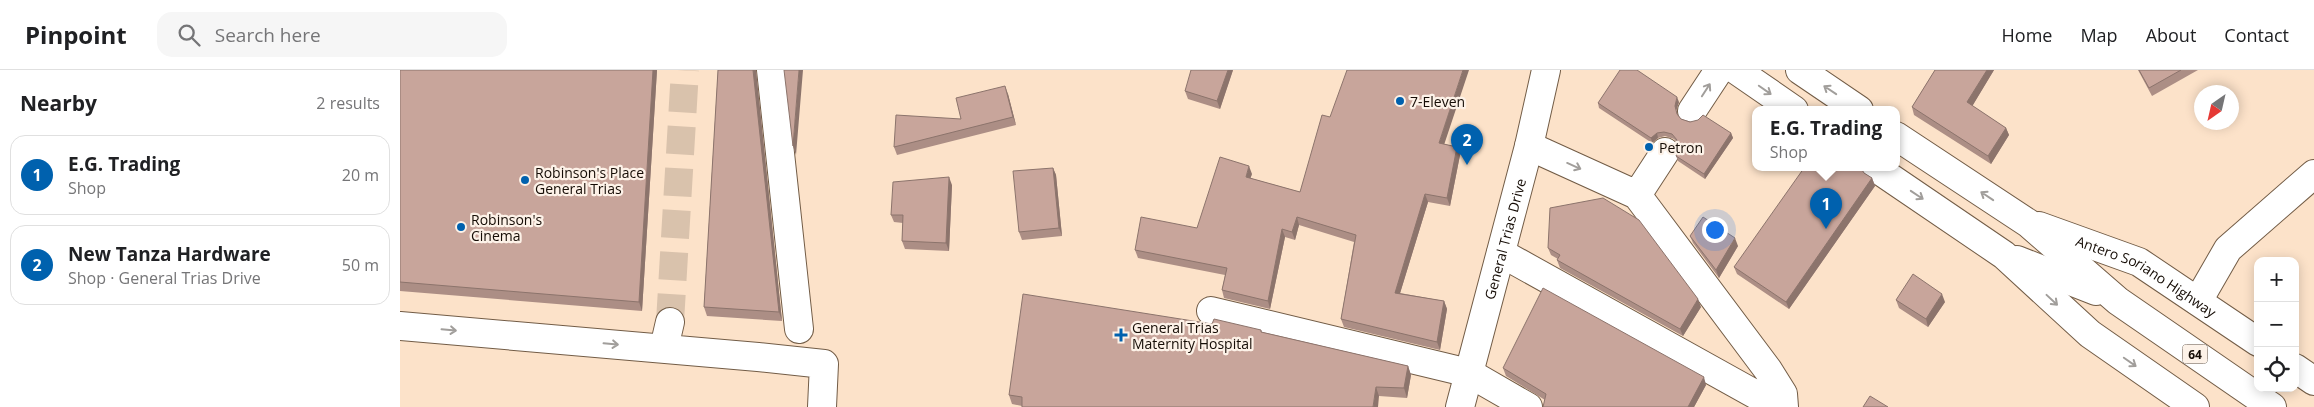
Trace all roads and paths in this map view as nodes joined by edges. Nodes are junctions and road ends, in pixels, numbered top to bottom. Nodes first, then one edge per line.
1 (771, 70) edge
2 (1546, 70) edge
3 (1719, 70) edge
4 (1736, 70) edge
5 (1800, 70) edge
6 (1788, 106) edge
7 (1853, 106) edge
8 (1692, 111) dead end
9 (1900, 139) edge
10 (1529, 146) junction
11 (1665, 152) dead end
12 (1880, 171) edge
13 (2314, 174) edge
14 (1637, 195) junction
15 (2028, 223) junction
16 (1501, 253) junction
17 (2004, 255) junction
18 (2116, 300) junction
19 (2198, 301) junction
20 (1210, 311) dead end
21 (670, 322) tunnel mouth
22 (400, 326) edge
23 (800, 329) dead end
24 (2254, 339) edge
25 (664, 348) junction
26 (2299, 371) edge
27 (1469, 373) junction
28 (2314, 381) edge
29 (822, 407) edge
30 (1460, 407) edge
31 (1528, 407) edge
32 (1778, 407) edge
33 (1784, 407) edge
34 (2194, 407) edge
35 (2272, 407) edge

1 - 23 main road
2 - 10 main road, General Trias Drive
8 -> 3 main road
4 -> 6 main road
7 -> 5 main road
15 -> 9 main road, Antero Soriano Highway / 64
10 -> 14 main road
10 - 16 main road, General Trias Drive
11 - 14 main road
12 -> 17 main road, Antero Soriano Highway / 64
13 - 19 main road
14 - 33 main road
15 - 18 main road, Antero Soriano Highway / 64
15 - 19 main road, Antero Soriano Highway / 64
16 - 27 main road, General Trias Drive
16 - 32 main road
17 - 18 main road, Antero Soriano Highway / 64
17 -> 34 main road, Antero Soriano Highway / 64
18 - 35 main road, Antero Soriano Highway / 64
19 - 24 main road, Antero Soriano Highway / 64
20 - 27 main road
21 - 25 main road
22 -> 25 main road
25 - 29 main road
26 - 28 main road
27 - 30 main road, General Trias Drive
27 - 31 main road

